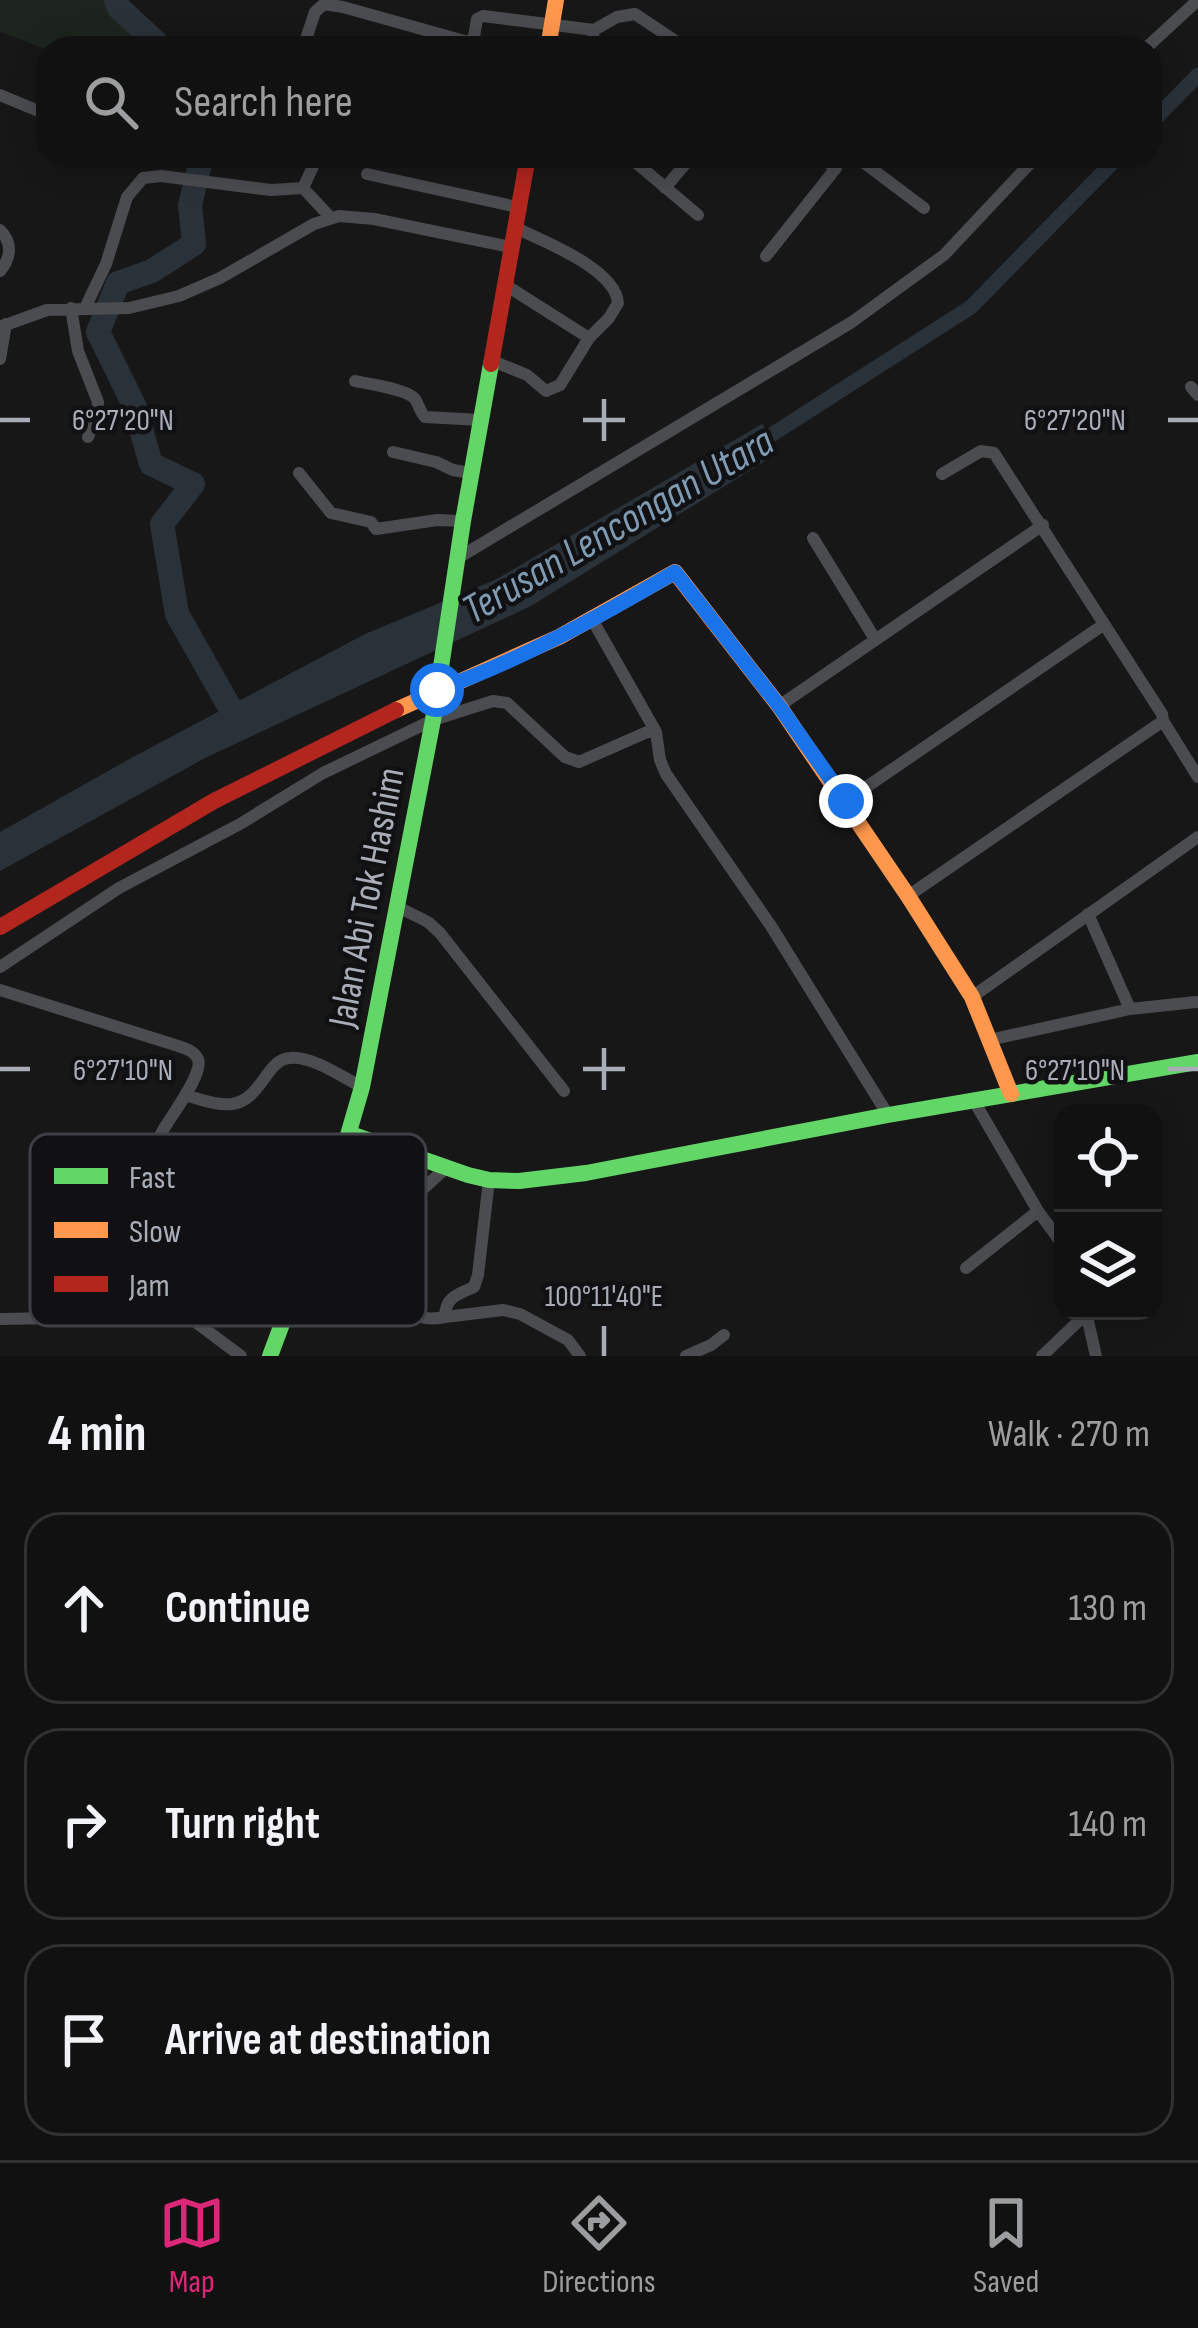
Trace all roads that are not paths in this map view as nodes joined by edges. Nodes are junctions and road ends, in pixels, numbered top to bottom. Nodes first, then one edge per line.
1 (556, 0) edge
2 (1198, 0) edge
3 (551, 26) junction
4 (594, 30) junction
5 (307, 36) edge
6 (447, 36) edge
7 (474, 36) edge
8 (550, 36) edge
9 (593, 36) edge
10 (661, 36) edge
11 (1159, 36) edge
12 (0, 95) edge
13 (36, 110) edge
14 (312, 168) edge
15 (525, 168) edge
16 (648, 168) edge
17 (682, 168) edge
18 (836, 168) edge
19 (870, 168) edge
20 (1026, 168) edge
21 (368, 174) dead end
22 (303, 188) junction
23 (665, 188) junction
24 (517, 207) junction
25 (924, 208) dead end
26 (698, 215) dead end
27 (332, 218) junction
28 (514, 227) junction
29 (0, 230) edge
30 (511, 247) junction
31 (766, 256) dead end
32 (0, 271) edge
33 (504, 284) junction
34 (84, 308) junction
35 (3, 326) edge
36 (589, 338) junction
37 (0, 359) edge
38 (490, 360) junction
39 (355, 381) dead end
40 (481, 420) junction
41 (88, 436) dead end
42 (393, 452) dead end
43 (471, 472) junction
44 (299, 473) dead end
45 (943, 474) dead end
46 (463, 521) junction
47 (1043, 525) junction
48 (813, 538) dead end
49 (458, 558) junction
50 (592, 621) junction
51 (1103, 625) junction
52 (875, 639) junction
53 (439, 681) junction
54 (779, 706) junction
55 (433, 720) junction
56 (1163, 721) junction
57 (654, 729) junction
58 (1198, 777) edge
59 (846, 801) junction
60 (1198, 837) edge
61 (908, 896) junction
62 (396, 906) junction
63 (1088, 914) junction
64 (0, 927) edge
65 (0, 967) edge
66 (0, 990) edge
67 (972, 997) junction
68 (1196, 1002) edge
69 (1130, 1009) junction
70 (988, 1040) junction
71 (1198, 1062) edge
72 (362, 1087) junction
73 (564, 1091) dead end
74 (1011, 1094) junction
75 (185, 1095) junction
76 (974, 1101) junction
77 (888, 1115) junction
78 (162, 1134) edge
79 (351, 1134) edge
80 (426, 1160) edge
81 (446, 1167) junction
82 (489, 1180) junction
83 (426, 1185) edge
84 (1038, 1211) junction
85 (1054, 1233) edge
86 (966, 1268) dead end
87 (426, 1317) edge
88 (445, 1317) junction
89 (30, 1318) edge
90 (0, 1319) edge
91 (1078, 1320) edge
92 (1088, 1320) edge
93 (201, 1326) edge
94 (282, 1326) edge
95 (724, 1335) dead end
96 (241, 1356) edge
97 (270, 1356) edge
98 (580, 1356) edge
99 (686, 1356) edge
100 (1042, 1356) edge
101 (1096, 1356) edge

1 - 3 street
2 - 11 street
3 - 4 street
3 - 7 street
3 - 8 street
4 - 9 street
4 - 10 street
5 - 6 street
12 - 13 street
14 - 22 street
15 - 24 street, Jalan Abi Tok Hashim
16 - 23 street
17 - 23 street
18 - 31 street
19 - 25 street
20 - 49 street
21 - 24 street
22 - 27 street
22 - 34 street
23 - 26 street
24 - 28 street, Jalan Abi Tok Hashim
27 - 30 street
27 - 34 street
28 - 30 street, Jalan Abi Tok Hashim
28 - 36 street
29 - 32 street
30 - 33 street, Jalan Abi Tok Hashim
33 - 36 street
33 - 38 street, Jalan Abi Tok Hashim
34 - 35 street
34 - 41 street
35 - 37 street
36 - 38 street
38 - 40 street, Jalan Abi Tok Hashim
39 - 40 street
40 - 43 street, Jalan Abi Tok Hashim
42 - 43 street
43 - 46 street, Jalan Abi Tok Hashim
44 - 46 street
45 - 47 street
46 - 49 street, Jalan Abi Tok Hashim
47 - 51 street
47 - 52 street
48 - 52 street
49 - 53 street, Jalan Abi Tok Hashim
50 - 53 street
50 - 54 street
50 - 57 street
51 - 56 street
51 - 59 street
52 - 54 street
53 - 55 street, Jalan Abi Tok Hashim
53 - 64 street
54 - 59 street
55 - 57 street
55 - 62 street, Jalan Abi Tok Hashim
55 - 65 street
56 - 58 street
56 - 61 street
57 - 77 street
59 - 61 street
60 - 63 street
61 - 67 street
62 - 72 street, Jalan Abi Tok Hashim
62 - 73 street
63 - 67 street
63 - 69 street
66 - 75 street
67 - 70 street
68 - 69 street
69 - 70 street
70 - 74 street
71 - 74 street
72 - 75 street
72 - 79 street, Jalan Abi Tok Hashim
74 - 76 street
75 - 78 street
76 - 77 street
76 - 84 street
77 - 82 street
80 - 81 street
81 - 82 street
81 - 83 street
82 - 88 street
84 - 85 street
84 - 86 street
87 - 88 street
88 - 98 street
89 - 90 street
91 - 100 street
92 - 101 street
93 - 96 street
94 - 97 street, Jalan Abi Tok Hashim
95 - 99 street

